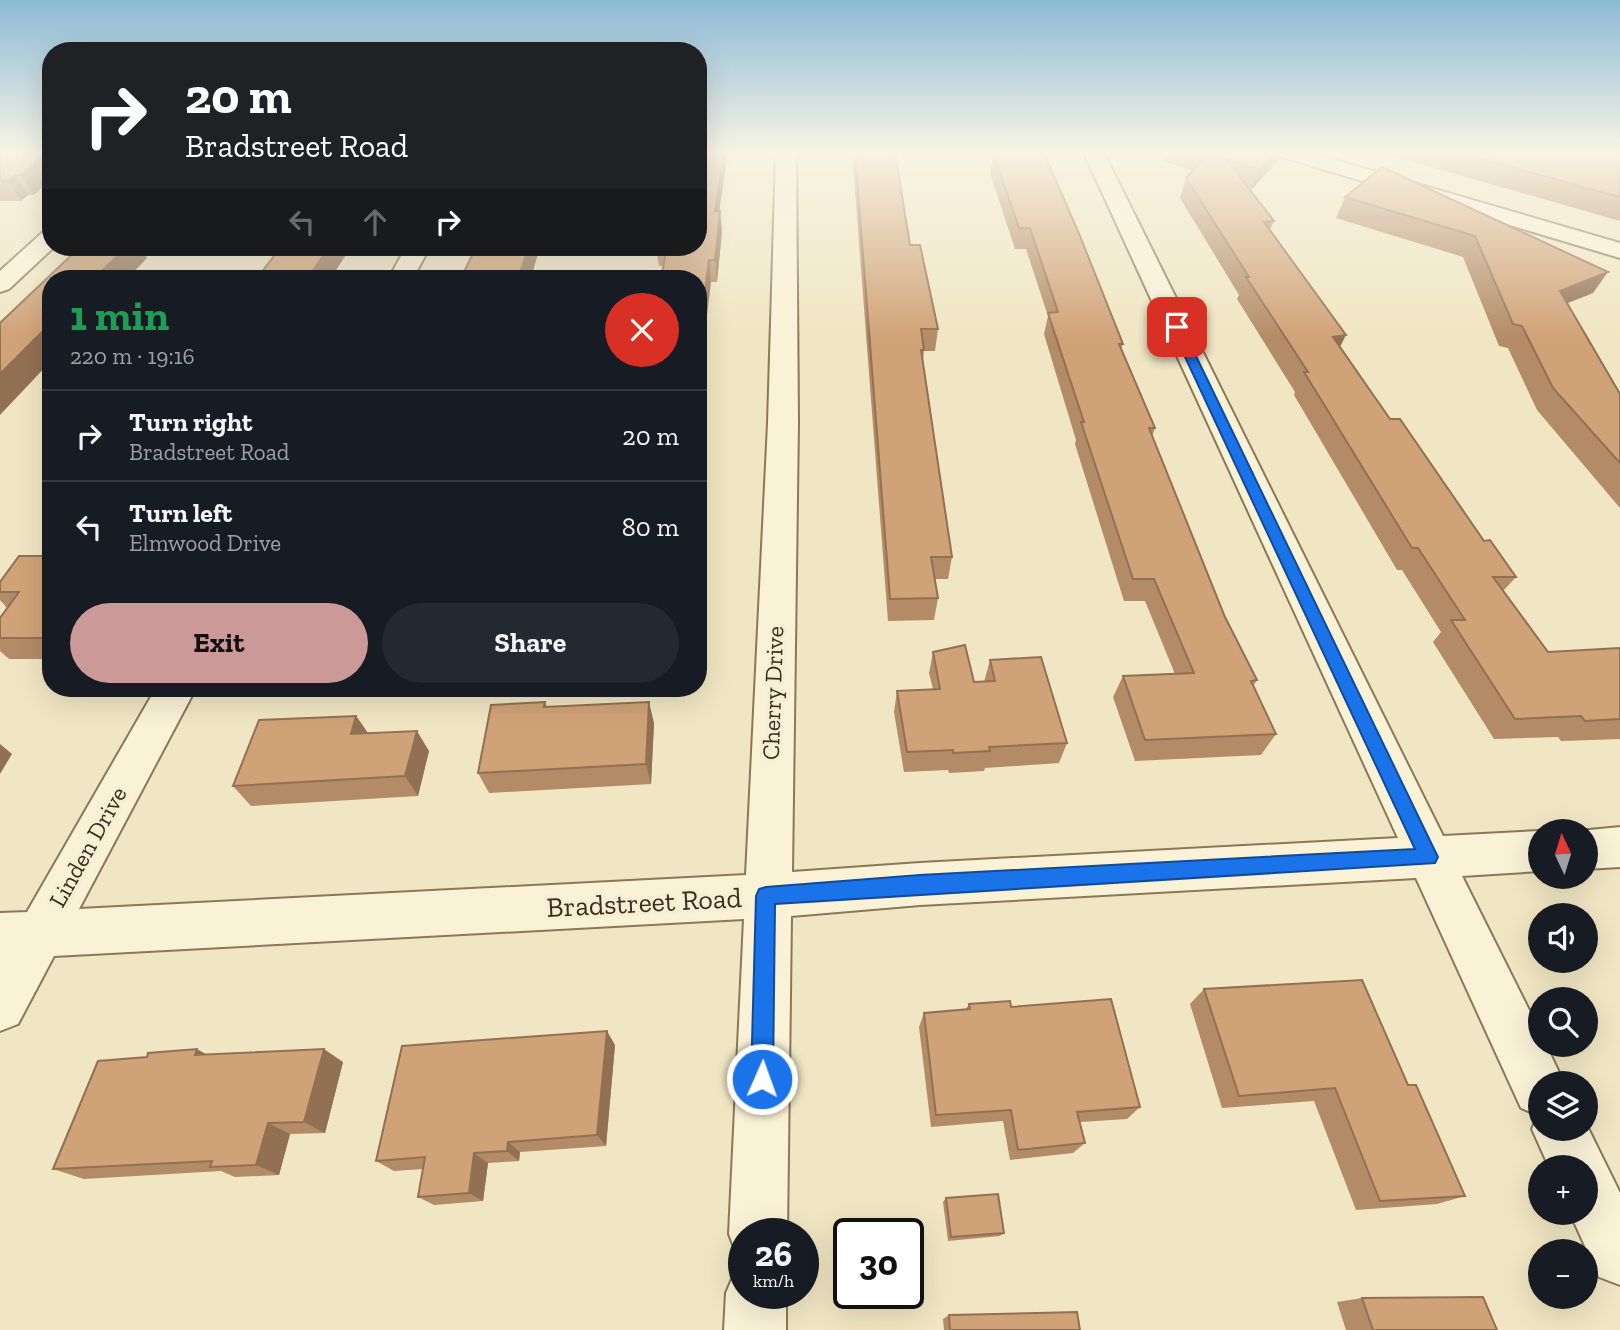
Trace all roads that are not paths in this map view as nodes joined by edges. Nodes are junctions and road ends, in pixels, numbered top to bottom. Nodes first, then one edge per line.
1 (785, 215) edge
2 (1124, 215) edge
3 (1499, 215) edge
4 (42, 245) edge
5 (1620, 251) edge
6 (0, 284) edge
7 (170, 697) edge
8 (1620, 847) edge
9 (1598, 848) edge
10 (1528, 852) edge
11 (1429, 857) junction
12 (766, 896) junction
13 (20, 935) edge
14 (0, 1006) edge
15 (1531, 1071) edge
16 (1598, 1209) edge
17 (758, 1218) edge
18 (1620, 1256) edge
19 (756, 1309) edge
20 (755, 1330) edge

1 - 12 street, Cherry Drive
2 - 11 street
3 - 5 street
4 - 6 street
7 - 13 street, Linden Drive
8 - 9 street
10 - 11 street, Bradstreet Road
11 - 12 street, Bradstreet Road
11 - 15 street
12 - 13 street, Bradstreet Road
12 - 17 street, Cherry Drive
13 - 14 street, Linden Drive
16 - 18 street
19 - 20 street

